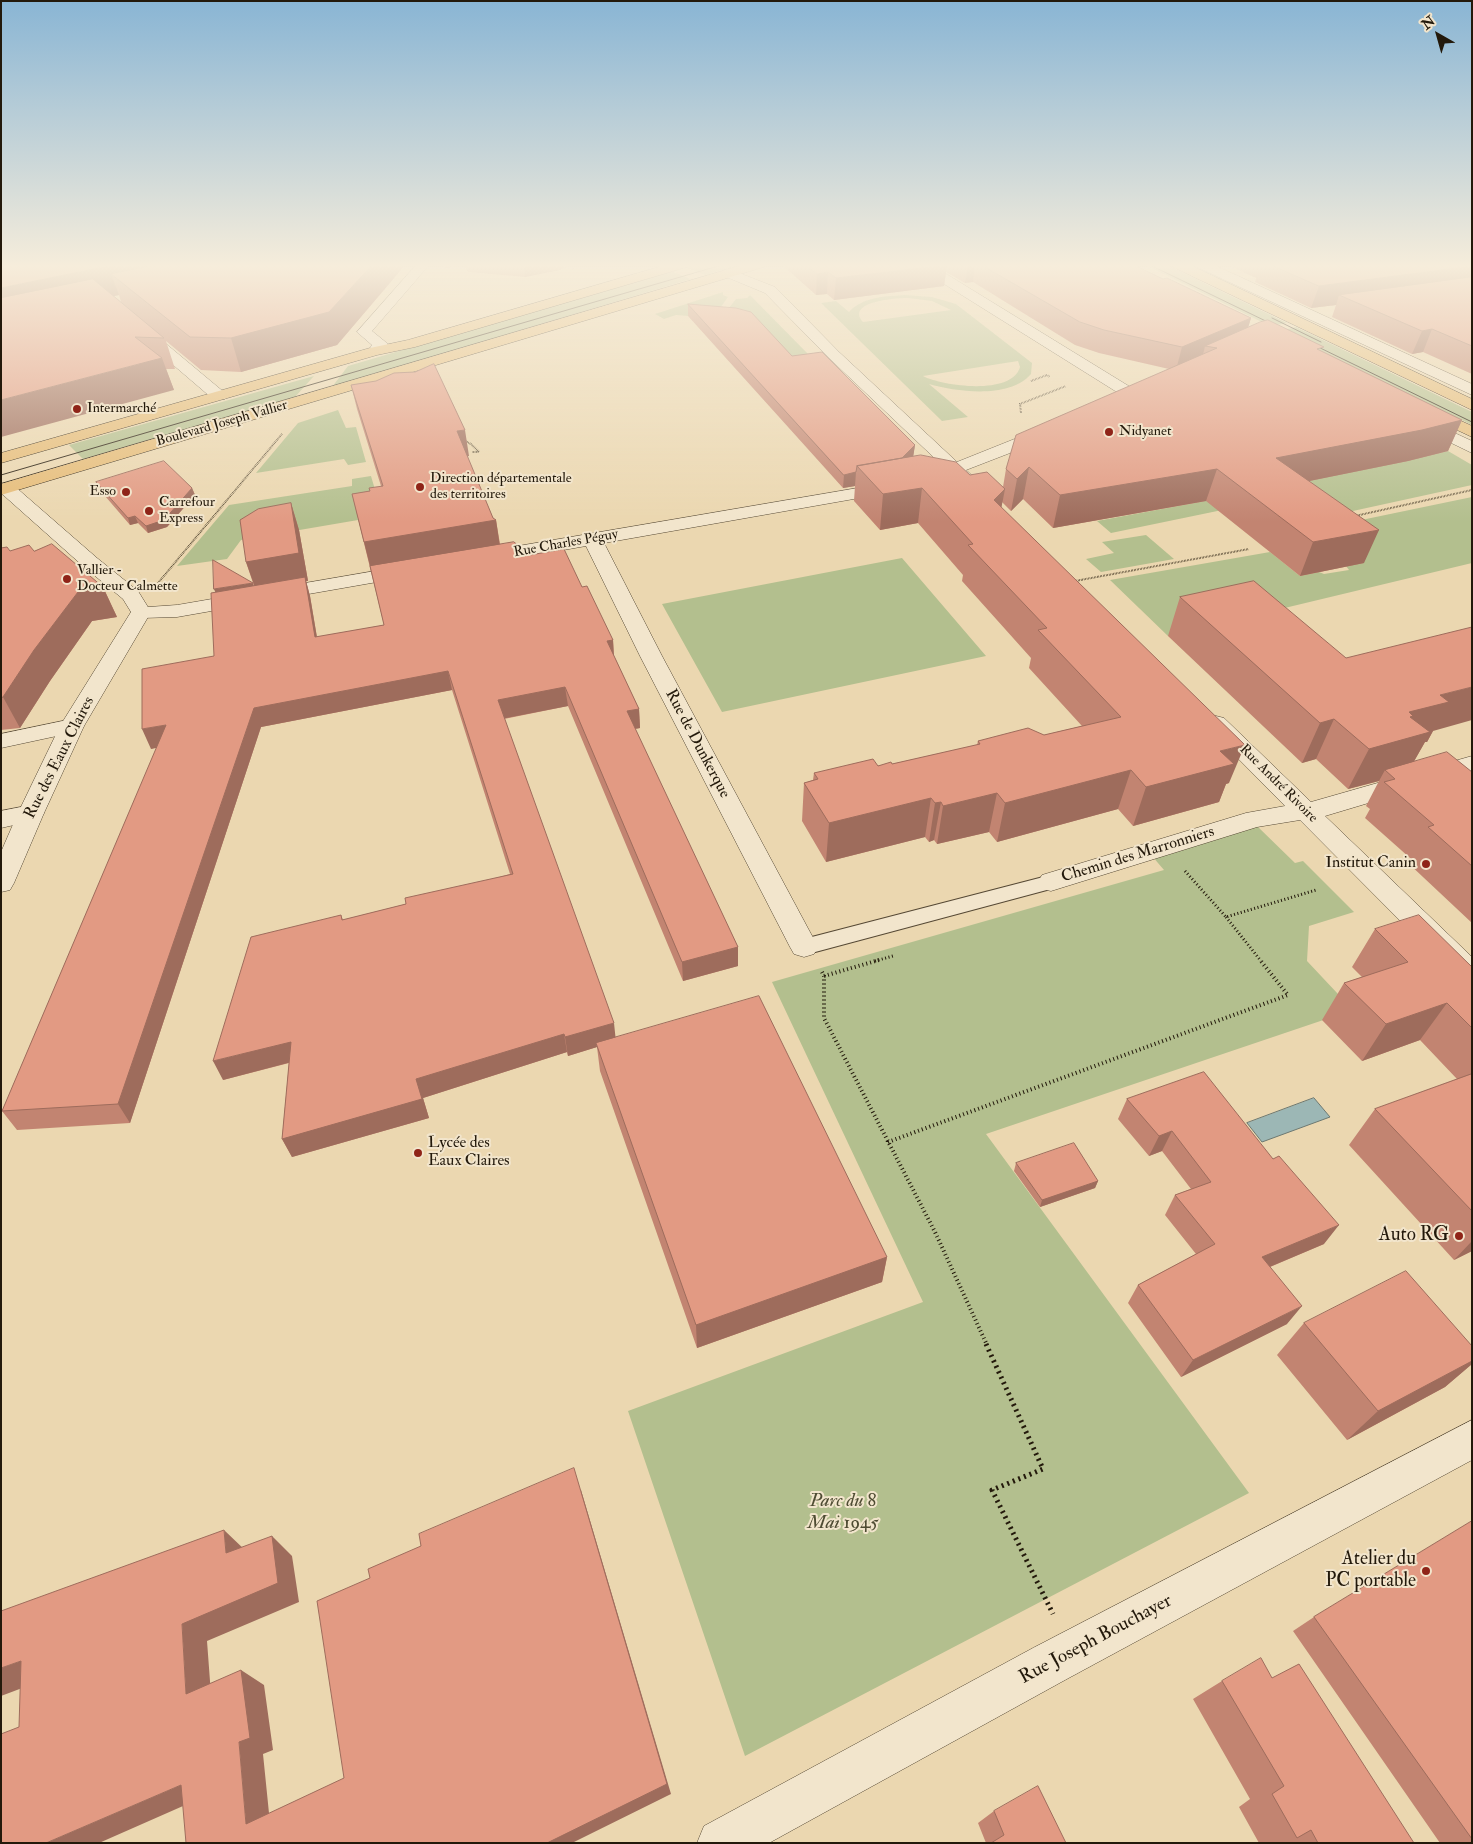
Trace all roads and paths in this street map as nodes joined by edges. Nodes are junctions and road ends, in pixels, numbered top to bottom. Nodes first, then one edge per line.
1 (164, 350) edge
2 (380, 350) edge
3 (466, 350) edge
4 (829, 350) edge
5 (1059, 350) edge
6 (1357, 350) edge
7 (1387, 350) edge
8 (375, 351) joint
9 (1096, 373) junction
10 (1041, 377) dead end
11 (1031, 381) dead end
12 (1152, 388) edge
13 (1472, 390) edge
14 (219, 396) junction
15 (1134, 396) junction
16 (1116, 404) edge
17 (1472, 405) edge
18 (1409, 409) joint
19 (1022, 415) dead end
20 (1063, 426) edge
21 (284, 431) dead end
22 (1472, 432) edge
23 (457, 438) edge
24 (1472, 448) edge
25 (472, 452) dead end
26 (1, 458) edge
27 (952, 474) junction
28 (910, 483) edge
29 (3, 487) edge
30 (1472, 490) edge
31 (980, 492) edge
32 (1350, 517) edge
33 (593, 540) junction
34 (1249, 549) dead end
35 (475, 560) edge
36 (427, 568) edge
37 (1072, 582) edge
38 (156, 586) dead end
39 (141, 612) junction
40 (1198, 706) edge
41 (72, 726) junction
42 (1, 741) edge
43 (1472, 764) edge
44 (31, 812) junction
45 (1307, 812) junction
46 (1, 820) edge
47 (1185, 870) dead end
48 (1051, 882) joint
49 (1, 883) edge
50 (1316, 890) dead end
51 (1226, 917) junction
52 (804, 947) junction
53 (1472, 975) edge
54 (888, 1142) junction
55 (1472, 1439) edge
56 (1072, 1652) junction
57 (721, 1843) edge

1 - 14 street
2 - 8 main road, Boulevard Joseph Vallier
3 - 29 main road, Boulevard Joseph Vallier
4 - 27 street
5 - 9 street
6 - 17 main road
7 - 13 street
8 - 14 main road, Boulevard Joseph Vallier
9 - 15 street
9 - 19 path
10 - 11 path
12 - 15 street
14 - 26 main road, Boulevard Joseph Vallier
15 - 16 street
18 - 22 main road
18 - 24 street
20 - 27 street
21 - 38 path
23 - 25 path
27 - 31 street
28 - 33 street, Rue Charles Péguy
29 - 39 street
30 - 32 path
33 - 35 street, Rue Charles Péguy
33 - 52 street, Rue de Dunkerque
34 - 37 path
36 - 39 street
39 - 41 street, Rue des Eaux Claires
40 - 45 street, Rue André Rivoire
41 - 42 street
41 - 44 street, Rue des Eaux Claires
43 - 45 street, Chemin des Marronniers
44 - 46 street
44 - 49 street, Rue des Eaux Claires
45 - 48 street, Chemin des Marronniers
45 - 53 street, Rue André Rivoire
47 - 51 path
48 - 52 lane, Chemin des Marronniers
50 - 51 path
51 - 54 path
52 - 54 path
54 - 56 path
55 - 56 street, Rue Joseph Bouchayer
56 - 57 street, Rue Joseph Bouchayer

